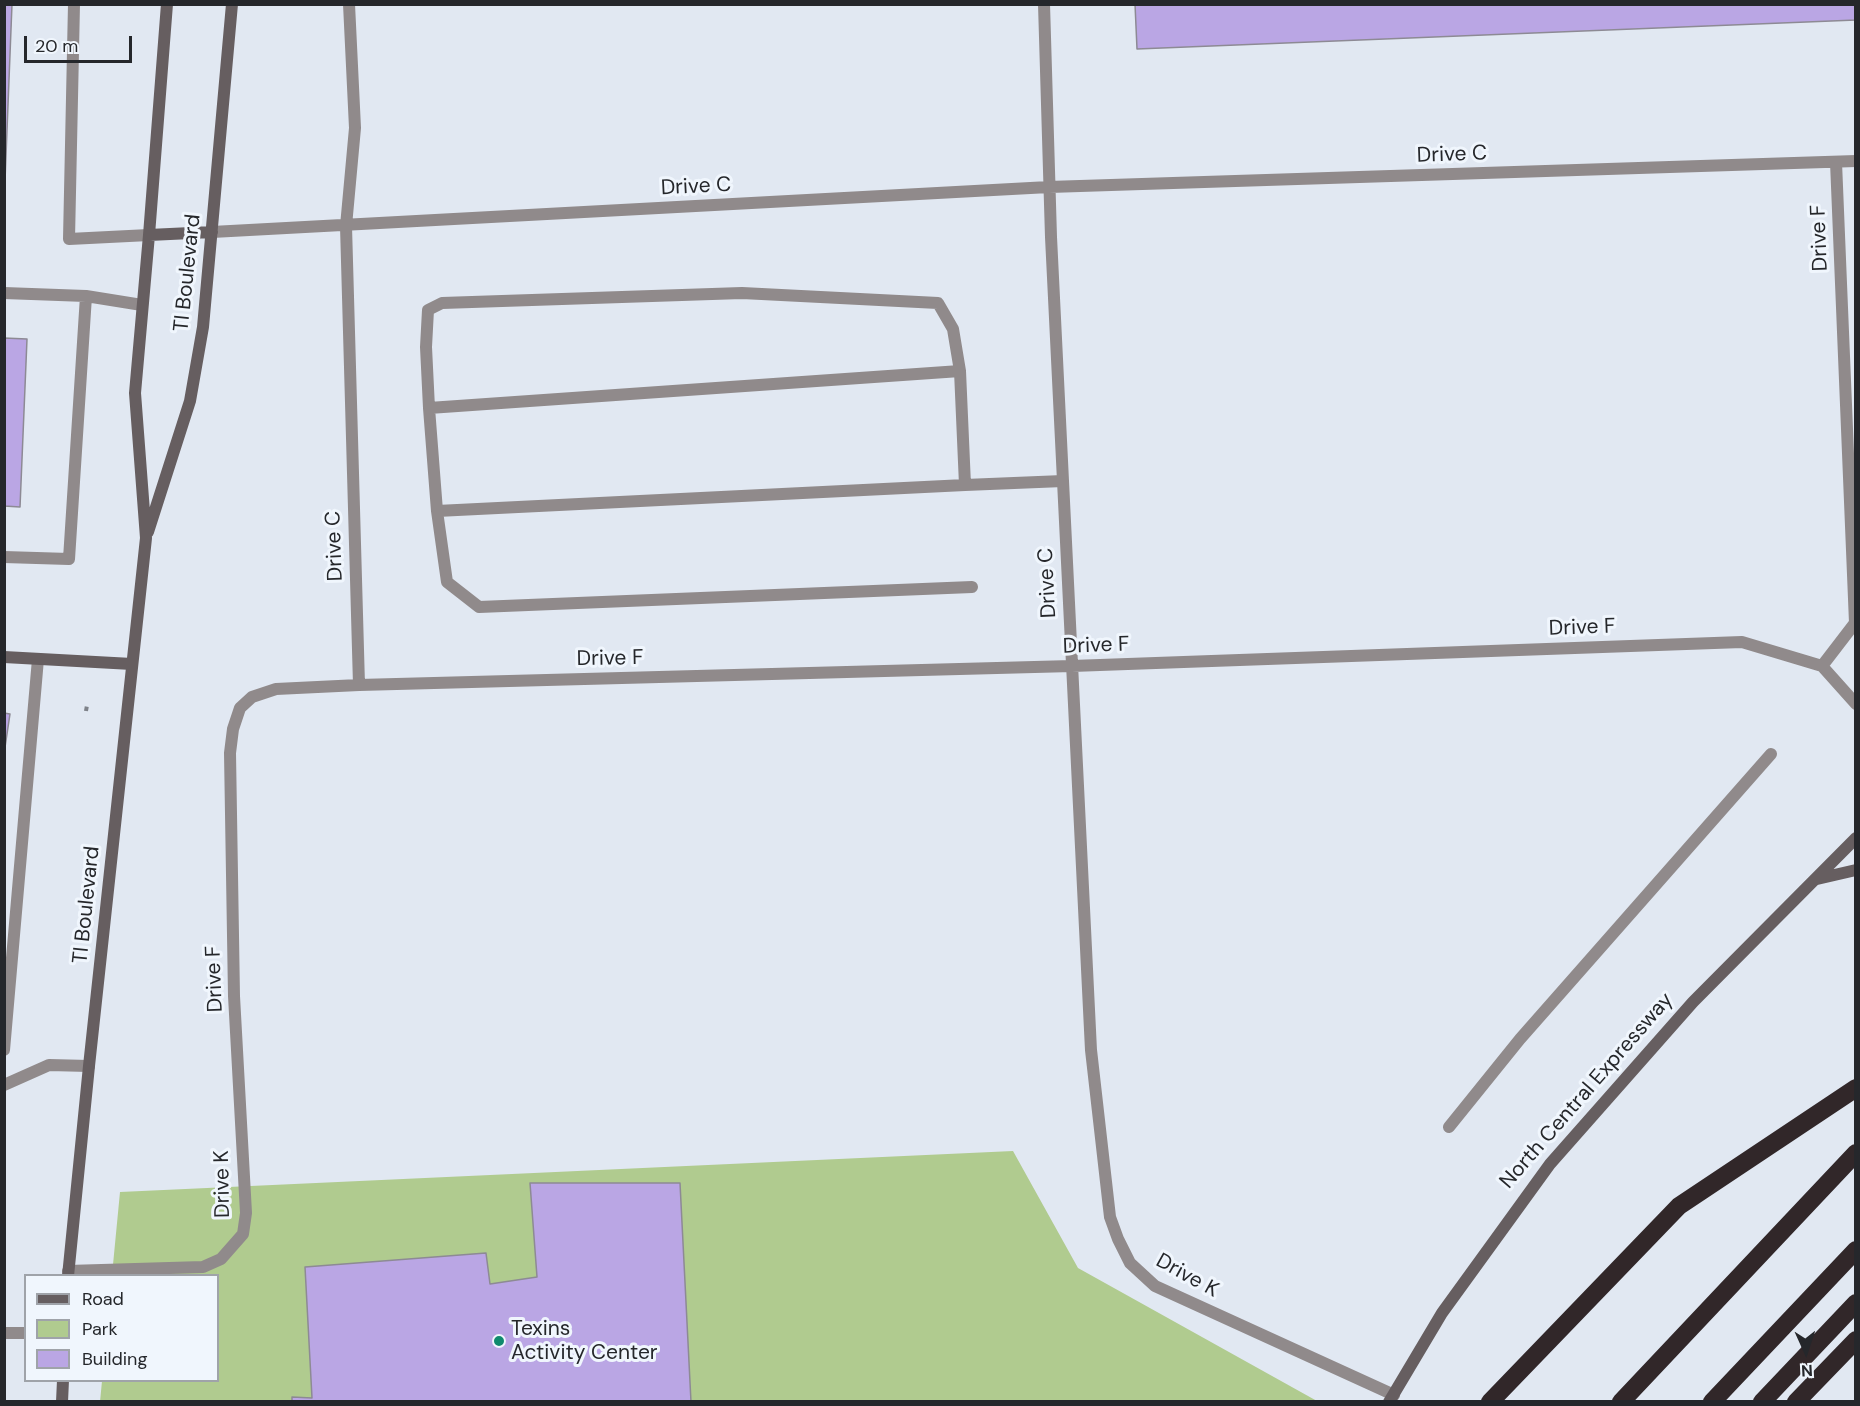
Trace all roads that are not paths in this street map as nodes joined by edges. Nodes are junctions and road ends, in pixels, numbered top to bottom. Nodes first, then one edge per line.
1 (75, 4) edge
2 (167, 4) edge
3 (232, 4) edge
4 (349, 4) edge
5 (1044, 4) edge
6 (1856, 161) edge
7 (1836, 162) junction
8 (1049, 187) junction
9 (346, 226) junction
10 (212, 232) junction
11 (149, 235) junction
12 (4, 293) edge
13 (86, 296) junction
14 (142, 305) junction
15 (960, 371) junction
16 (429, 408) junction
17 (1063, 481) junction
18 (965, 485) junction
19 (437, 511) junction
20 (146, 538) junction
21 (4, 556) edge
22 (972, 587) dead end
23 (1855, 623) edge
24 (4, 657) edge
25 (38, 659) junction
26 (132, 664) junction
27 (1072, 666) junction
28 (1822, 666) junction
29 (358, 685) junction
30 (1856, 704) edge
31 (1771, 754) dead end
32 (1856, 838) edge
33 (1856, 870) edge
34 (1816, 879) junction
35 (4, 1050) edge
36 (1091, 1050) joint
37 (89, 1066) junction
38 (4, 1085) edge
39 (1856, 1088) edge
40 (239, 1089) joint
41 (1449, 1127) dead end
42 (1856, 1153) edge
43 (1856, 1250) edge
44 (68, 1273) edge
45 (1856, 1302) edge
46 (4, 1333) edge
47 (24, 1333) edge
48 (1856, 1340) edge
49 (63, 1382) edge
50 (1392, 1398) edge
51 (62, 1401) edge
52 (1491, 1401) edge
53 (1621, 1401) edge
54 (1712, 1401) edge
55 (1762, 1401) edge
56 (1796, 1401) edge

1 - 11 lane
2 - 11 street, TI Boulevard
3 - 10 street, TI Boulevard
4 - 9 lane
5 - 8 lane, Drive C
6 - 7 lane, Drive C
7 - 8 lane, Drive C
7 - 23 lane, Drive F
8 - 9 lane, Drive C
8 - 17 lane, Drive C
9 - 10 lane, Drive C
9 - 29 lane, Drive C
10 - 11 street
10 - 20 street, TI Boulevard
11 - 14 street, TI Boulevard
12 - 13 lane
13 - 14 lane
13 - 21 lane
14 - 20 street, TI Boulevard
15 - 16 lane
15 - 16 lane
15 - 18 lane
16 - 19 lane
17 - 18 lane
17 - 27 lane, Drive C
18 - 19 lane
19 - 22 lane
20 - 26 street, TI Boulevard
23 - 28 lane, Drive F
24 - 25 street
25 - 26 street
25 - 35 lane
26 - 37 street, TI Boulevard
27 - 28 lane, Drive F
27 - 29 lane, Drive F
27 - 36 lane, Drive C
28 - 30 lane
29 - 40 lane, Drive F
31 - 41 lane
32 - 34 street, North Central Expressway
33 - 34 street
34 - 50 street, North Central Expressway
36 - 50 lane, Drive K
37 - 38 lane
37 - 44 street, TI Boulevard
39 - 52 highway
40 - 44 lane, Drive K
42 - 53 highway
43 - 54 highway
45 - 55 highway
46 - 47 lane
48 - 56 highway
49 - 51 street

